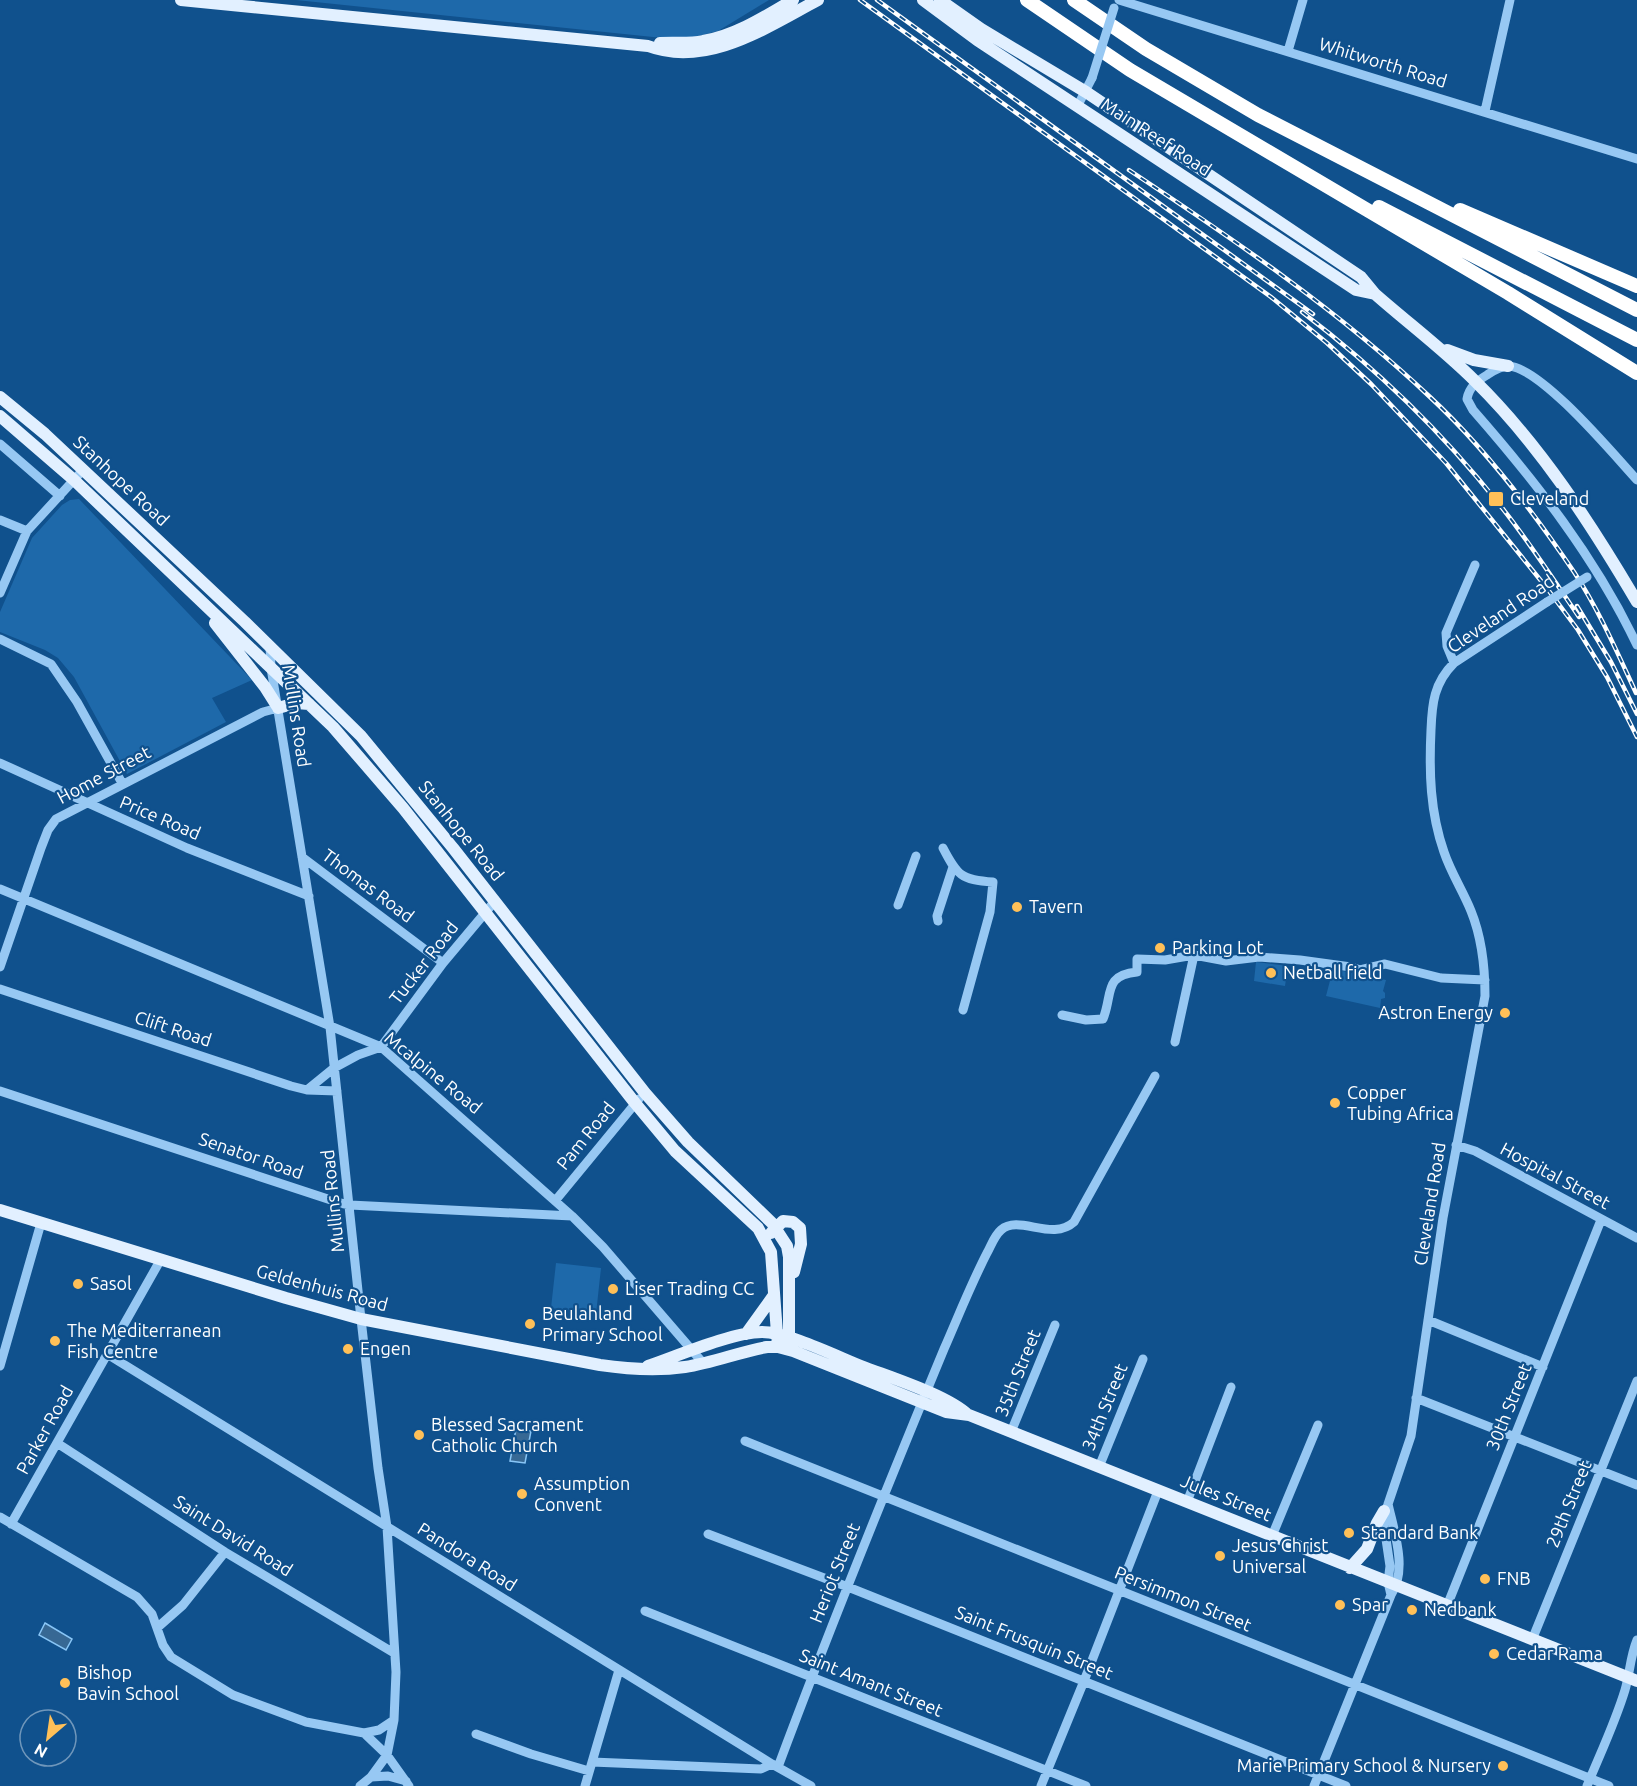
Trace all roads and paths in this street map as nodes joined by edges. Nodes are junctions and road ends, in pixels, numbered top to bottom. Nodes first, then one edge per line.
1 (181, 0) edge
2 (794, 0) edge
3 (818, 0) edge
4 (923, 0) edge
5 (940, 0) edge
6 (1027, 0) edge
7 (1074, 0) edge
8 (1303, 0) edge
9 (1510, 0) edge
10 (1116, 3) edge
11 (959, 21) junction
12 (648, 46) junction
13 (1288, 51) junction
14 (1086, 92) junction
15 (1077, 107) junction
16 (1485, 111) junction
17 (1245, 137) junction
18 (1321, 148) junction
19 (1637, 159) edge
20 (1637, 286) edge
21 (1375, 294) junction
22 (1637, 310) edge
23 (1637, 340) edge
24 (1432, 343) junction
25 (1508, 366) junction
26 (1637, 373) edge
27 (1476, 382) junction
28 (0, 397) edge
29 (0, 416) edge
30 (0, 444) edge
31 (83, 470) junction
32 (74, 480) junction
33 (1637, 480) edge
34 (60, 496) junction
35 (0, 520) edge
36 (27, 531) junction
37 (1475, 565) dead end
38 (1596, 570) junction
39 (187, 588) junction
40 (0, 593) edge
41 (1637, 602) edge
42 (0, 639) edge
43 (1637, 645) edge
44 (270, 646) junction
45 (1454, 663) junction
46 (271, 668) junction
47 (309, 705) junction
48 (278, 707) junction
49 (0, 763) edge
50 (122, 783) junction
51 (87, 802) junction
52 (943, 848) dead end
53 (915, 856) dead end
54 (302, 857) junction
55 (953, 867) junction
56 (0, 889) edge
57 (309, 896) junction
58 (23, 899) junction
59 (495, 901) junction
60 (898, 905) dead end
61 (485, 912) junction
62 (938, 921) dead end
63 (534, 951) junction
64 (1194, 955) junction
65 (522, 960) junction
66 (443, 963) junction
67 (0, 967) edge
68 (1485, 980) junction
69 (0, 989) edge
70 (963, 1010) dead end
71 (1062, 1015) dead end
72 (330, 1027) junction
73 (1176, 1042) dead end
74 (381, 1047) junction
75 (334, 1068) junction
76 (1155, 1076) dead end
77 (307, 1090) junction
78 (0, 1091) edge
79 (337, 1091) junction
80 (645, 1093) junction
81 (634, 1103) junction
82 (688, 1142) junction
83 (1456, 1145) junction
84 (675, 1151) junction
85 (555, 1201) junction
86 (350, 1205) junction
87 (0, 1210) edge
88 (572, 1216) junction
89 (1601, 1220) junction
90 (41, 1223) junction
91 (775, 1227) junction
92 (1637, 1238) edge
93 (766, 1241) junction
94 (161, 1259) junction
95 (790, 1284) junction
96 (774, 1294) junction
97 (361, 1319) junction
98 (1428, 1320) junction
99 (1055, 1326) dead end
100 (746, 1334) junction
101 (782, 1342) junction
102 (693, 1350) junction
103 (107, 1354) junction
104 (1143, 1359) dead end
105 (703, 1363) junction
106 (0, 1366) edge
107 (1543, 1367) junction
108 (641, 1368) junction
109 (1637, 1381) edge
110 (1231, 1387) dead end
111 (924, 1398) junction
112 (1416, 1398) junction
113 (1318, 1425) dead end
114 (1011, 1432) junction
115 (1516, 1436) junction
116 (745, 1441) dead end
117 (57, 1443) junction
118 (1099, 1467) junction
119 (1601, 1470) junction
120 (1637, 1485) edge
121 (1158, 1491) junction
122 (884, 1496) junction
123 (1187, 1502) junction
124 (1386, 1507) junction
125 (0, 1517) edge
126 (11, 1524) junction
127 (387, 1527) junction
128 (708, 1534) dead end
129 (1272, 1536) junction
130 (225, 1552) junction
131 (1350, 1568) junction
132 (848, 1587) junction
133 (1392, 1588) junction
134 (1119, 1592) junction
135 (1447, 1606) junction
136 (645, 1611) dead end
137 (158, 1627) junction
138 (1532, 1640) junction
139 (1637, 1640) edge
140 (394, 1653) junction
141 (619, 1670) junction
142 (811, 1677) junction
143 (1633, 1680) edge
144 (1084, 1681) junction
145 (1354, 1685) junction
146 (394, 1720) junction
147 (364, 1733) junction
148 (476, 1734) dead end
149 (387, 1755) junction
150 (775, 1766) junction
151 (591, 1767) junction
152 (1047, 1770) junction
153 (1319, 1775) junction
154 (371, 1777) junction
155 (1589, 1782) edge
156 (407, 1784) edge
157 (811, 1785) edge
158 (360, 1786) edge
159 (585, 1786) edge
160 (1041, 1786) edge
161 (1086, 1786) edge
162 (1314, 1786) edge
163 (1346, 1786) edge
164 (1609, 1786) edge

1 - 12 main road
2 - 12 main road
3 - 12 main road
4 - 11 main road, Main Reef Road
5 - 11 main road, Main Reef Road
6 - 17 highway
7 - 18 highway
8 - 13 street
9 - 16 street
10 - 13 street, Whitworth Road
10 - 14 street, bridge
11 - 14 main road, Main Reef Road
11 - 15 main road, Main Reef Road
13 - 16 street, Whitworth Road
14 - 15 street
14 - 21 main road, Main Reef Road
15 - 21 main road, Main Reef Road
16 - 19 street, Whitworth Road
17 - 23 highway
17 - 26 highway
18 - 20 highway
18 - 22 highway
21 - 24 main road, Main Reef Road
24 - 25 main road
24 - 27 main road, Main Reef Road
25 - 27 street
25 - 33 street
27 - 38 street
27 - 41 main road, Main Reef Road
28 - 31 main road, Stanhope Road
29 - 32 main road, Stanhope Road
30 - 34 street
31 - 32 street
31 - 44 main road, Stanhope Road
32 - 34 street
32 - 39 main road, Stanhope Road
34 - 36 street
35 - 36 street
36 - 40 street
37 - 45 street
38 - 43 street
38 - 45 street, Cleveland Road, bridge
39 - 46 main road, Stanhope Road
39 - 48 main road
42 - 50 street
44 - 46 street, Mullins Road
44 - 59 main road, Stanhope Road
45 - 68 street, Cleveland Road
46 - 47 main road, Stanhope Road
46 - 48 street, Mullins Road
47 - 48 main road
47 - 61 main road, Stanhope Road
48 - 50 street, Home Street
48 - 54 street, Mullins Road
49 - 51 street, Price Road
50 - 51 street, Home Street
51 - 57 street, Price Road
51 - 58 street, Home Street
52 - 55 street
53 - 60 street
54 - 57 street, Mullins Road
54 - 66 street, Thomas Road
55 - 62 street
55 - 70 street
56 - 58 street, Mcalpine Road
57 - 72 street, Mullins Road
58 - 67 street, Home Street
58 - 72 street, Mcalpine Road
59 - 61 street, Tucker Road
59 - 63 main road, Stanhope Road
61 - 65 main road, Stanhope Road
61 - 66 street, Tucker Road
63 - 65 main road
63 - 80 main road, Stanhope Road
64 - 68 street
64 - 71 street
64 - 73 street
65 - 81 main road, Stanhope Road
66 - 74 street, Tucker Road
68 - 83 street, Cleveland Road
69 - 77 street, Clift Road
72 - 74 street, Mcalpine Road
72 - 75 street, Mullins Road
74 - 75 street
74 - 85 street, Mcalpine Road
75 - 77 street
75 - 79 street, Mullins Road
76 - 111 street, Heriot Street
77 - 79 street, Clift Road
78 - 86 street, Senator Road
79 - 86 street, Mullins Road
80 - 81 street, Pam Road
80 - 82 main road, Stanhope Road
81 - 84 main road, Stanhope Road
81 - 85 street, Pam Road
82 - 84 main road
82 - 91 main road, Stanhope Road
83 - 89 street, Hospital Street
83 - 98 street, Cleveland Road
84 - 93 main road, Stanhope Road
85 - 88 street, Mcalpine Road
86 - 88 street, Senator Road
86 - 97 street, Mullins Road
87 - 90 main road, Geldenhuis Road
88 - 102 street, Mcalpine Road
89 - 92 street, Hospital Street
89 - 107 street, 30th Street
90 - 94 main road, Geldenhuis Road
90 - 106 street
91 - 93 main road
91 - 95 main road, Stanhope Road
91 - 95 main road
93 - 96 main road, Stanhope Road
94 - 97 main road, Geldenhuis Road
94 - 103 street, Parker Road
95 - 101 main road, Stanhope Road
96 - 100 main road
96 - 101 main road, Stanhope Road
97 - 108 main road, Geldenhuis Road
97 - 127 street, Mullins Road
98 - 107 street
98 - 112 street, Cleveland Road
99 - 114 street, 35th Street
100 - 101 main road, Geldenhuis Road
100 - 102 main road, Geldenhuis Road
101 - 105 main road, Geldenhuis Road
101 - 111 main road, Jules Street
102 - 105 street, Mcalpine Road
102 - 108 main road, Geldenhuis Road
103 - 117 street, Parker Road
103 - 127 street, Pandora Road
104 - 118 street, 34th Street
105 - 108 main road, Geldenhuis Road
107 - 115 street, 30th Street
109 - 119 street, 29th Street
110 - 123 street
111 - 114 main road, Jules Street
111 - 122 street, Heriot Street
112 - 115 street
112 - 124 street, Cleveland Road
113 - 129 street
114 - 118 main road, Jules Street
115 - 119 street
115 - 135 street, 30th Street
116 - 122 street, Persimmon Street
117 - 126 street, Parker Road
117 - 130 street, Saint David Road
118 - 121 main road, Jules Street
119 - 120 street
119 - 138 street, 29th Street
121 - 123 main road, Jules Street
121 - 134 street
122 - 132 street, Heriot Street
122 - 134 street, Persimmon Street
123 - 129 main road, Jules Street
124 - 131 main road
124 - 133 street
125 - 126 street
126 - 137 street
127 - 140 street, Mullins Road
127 - 141 street, Pandora Road
128 - 132 street, Saint Frusquin Street
129 - 131 main road, Jules Street
130 - 137 street
130 - 140 street, Saint David Road
131 - 133 main road, Jules Street
132 - 142 street, Heriot Street
132 - 144 street, Saint Frusquin Street
133 - 135 main road, Jules Street
133 - 145 street
134 - 144 street
134 - 145 street, Persimmon Street
135 - 138 main road, Jules Street
136 - 142 street, Saint Amant Street
137 - 147 street
138 - 143 main road, Jules Street
139 - 143 street
140 - 146 street, Mullins Road
141 - 150 street, Pandora Road
141 - 151 street
142 - 150 street, Heriot Street
142 - 152 street, Saint Amant Street
143 - 155 street
144 - 152 street
144 - 153 street, Saint Frusquin Street
145 - 153 street
145 - 155 street, Persimmon Street
146 - 147 street
146 - 149 street, Mullins Road
147 - 149 street
148 - 151 street
149 - 154 street
149 - 156 street
150 - 151 street
150 - 157 street, Pandora Road
151 - 159 street
152 - 160 street
152 - 161 street, Saint Amant Street
153 - 162 street
153 - 163 street, Saint Frusquin Street
154 - 156 street
154 - 158 street
155 - 164 street, Persimmon Street

